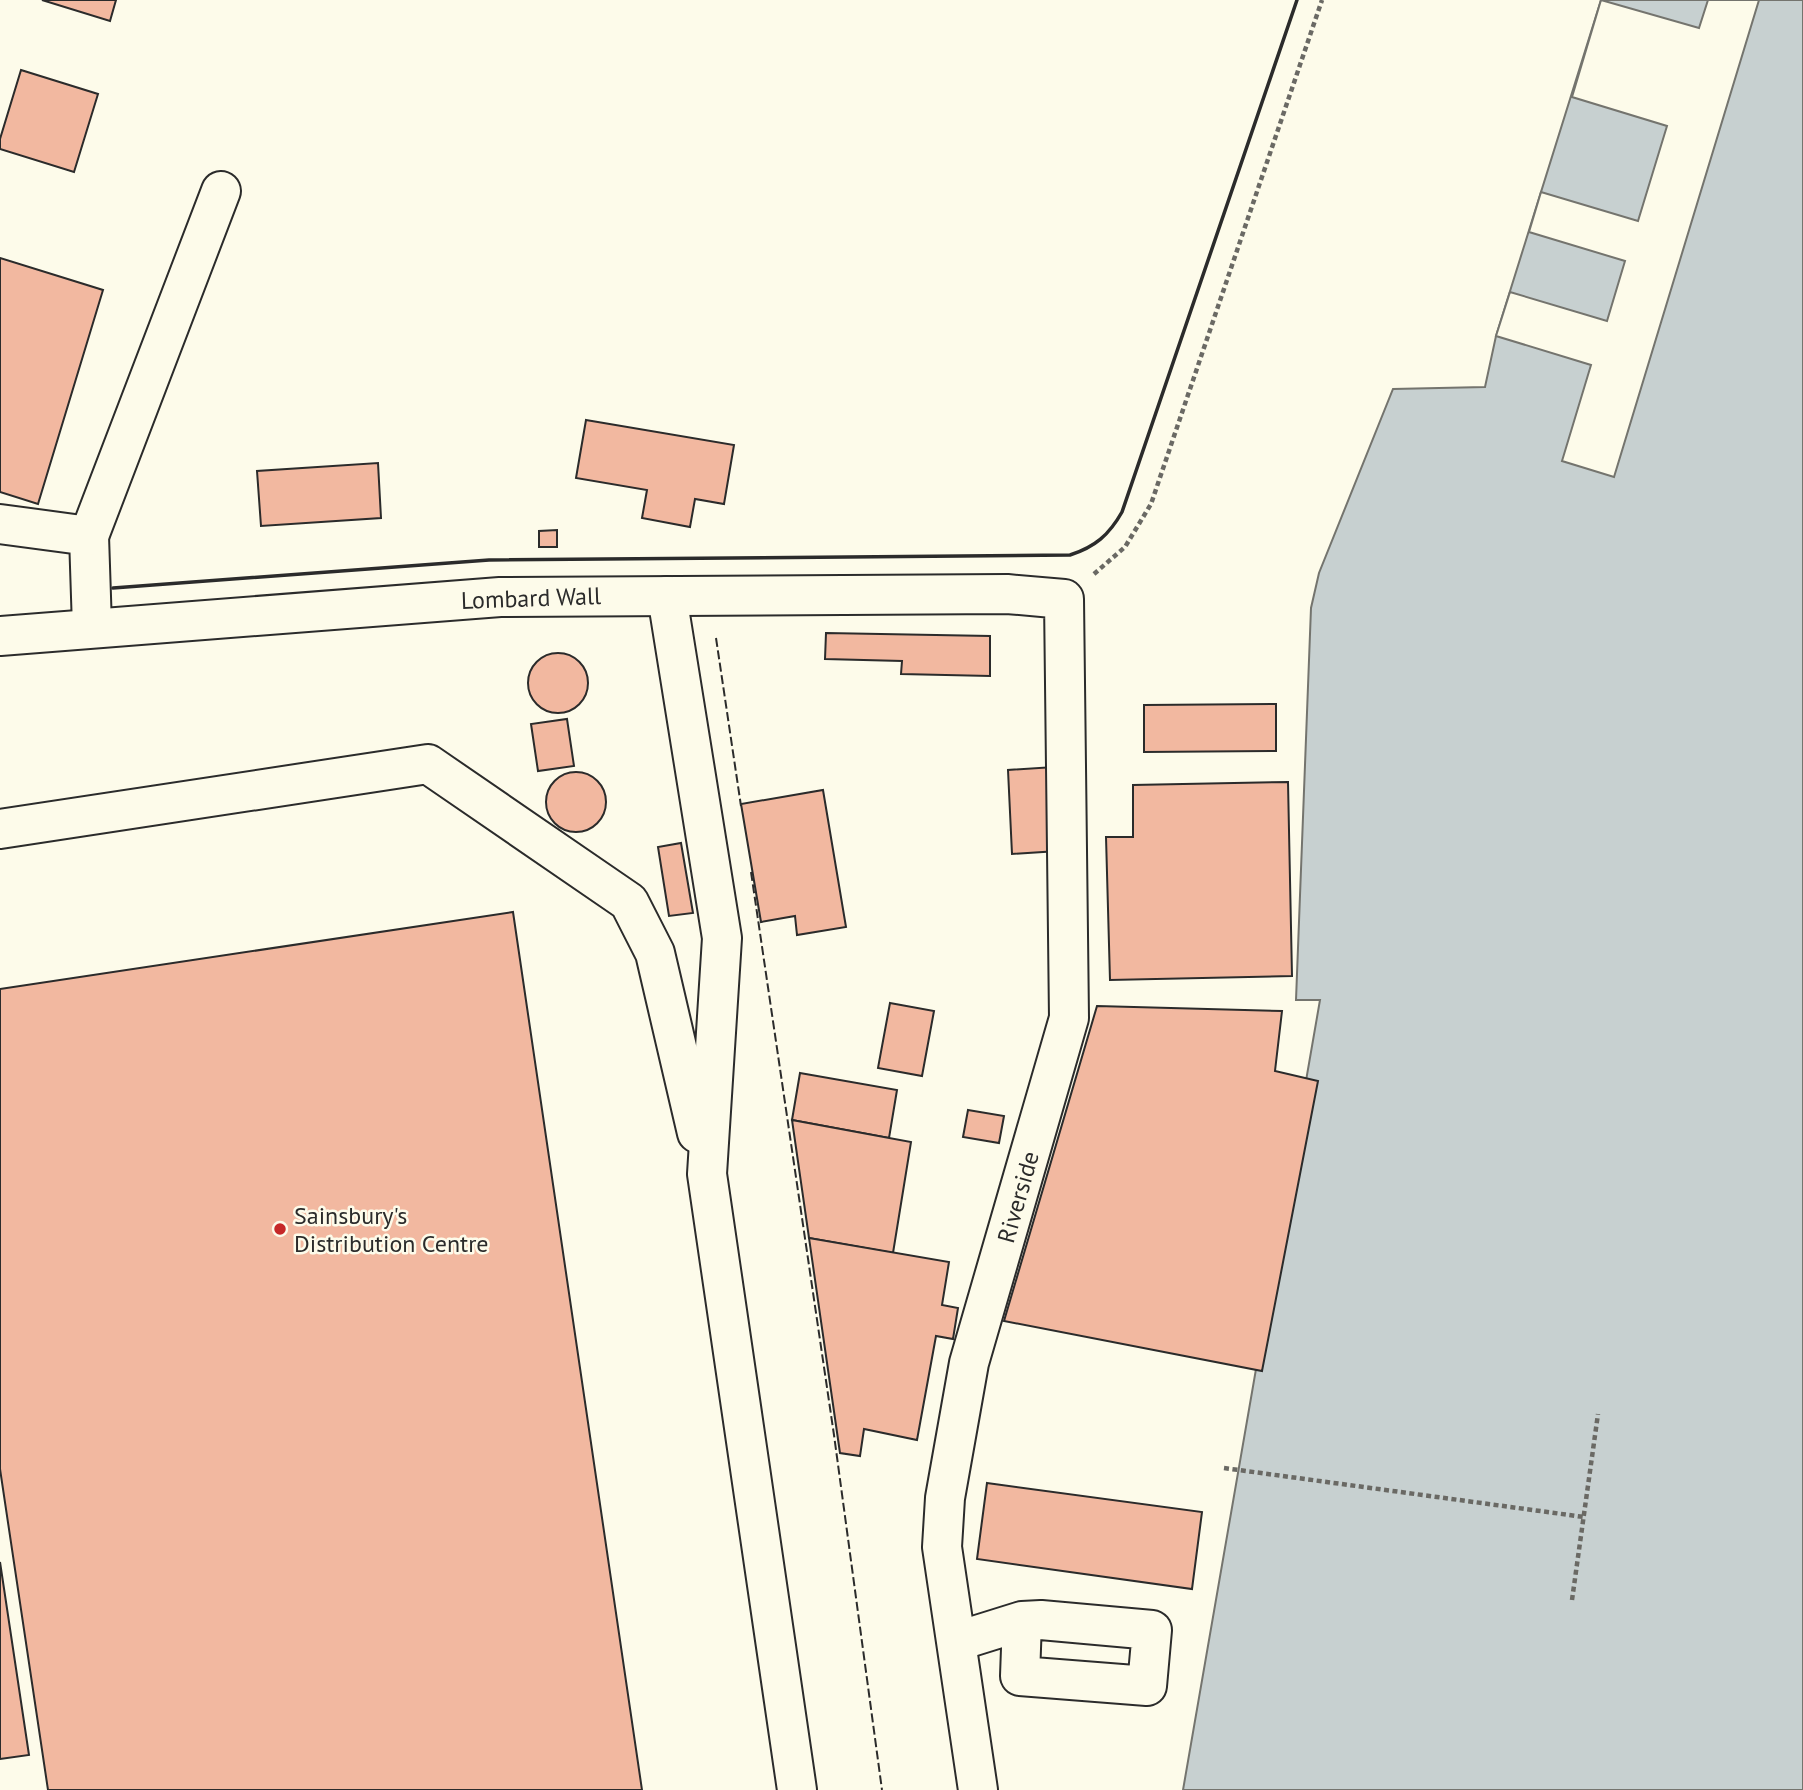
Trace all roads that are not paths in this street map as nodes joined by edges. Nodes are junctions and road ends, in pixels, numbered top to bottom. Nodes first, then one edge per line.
1 (221, 191) dead end
2 (0, 524) edge
3 (89, 536) junction
4 (667, 596) junction
5 (1064, 599) joint
6 (92, 628) junction
7 (0, 636) edge
8 (0, 830) edge
9 (707, 1174) junction
10 (1022, 1622) dead end
11 (958, 1642) junction
12 (797, 1790) edge
13 (978, 1790) edge

1 - 3 street
2 - 3 street
3 - 6 street
4 - 5 street, Lombard Wall
4 - 6 street, Lombard Wall
4 - 9 street
5 - 11 street, Riverside
6 - 7 street, Lombard Wall
8 - 9 street
9 - 12 street
10 - 11 street
11 - 13 street, Riverside

